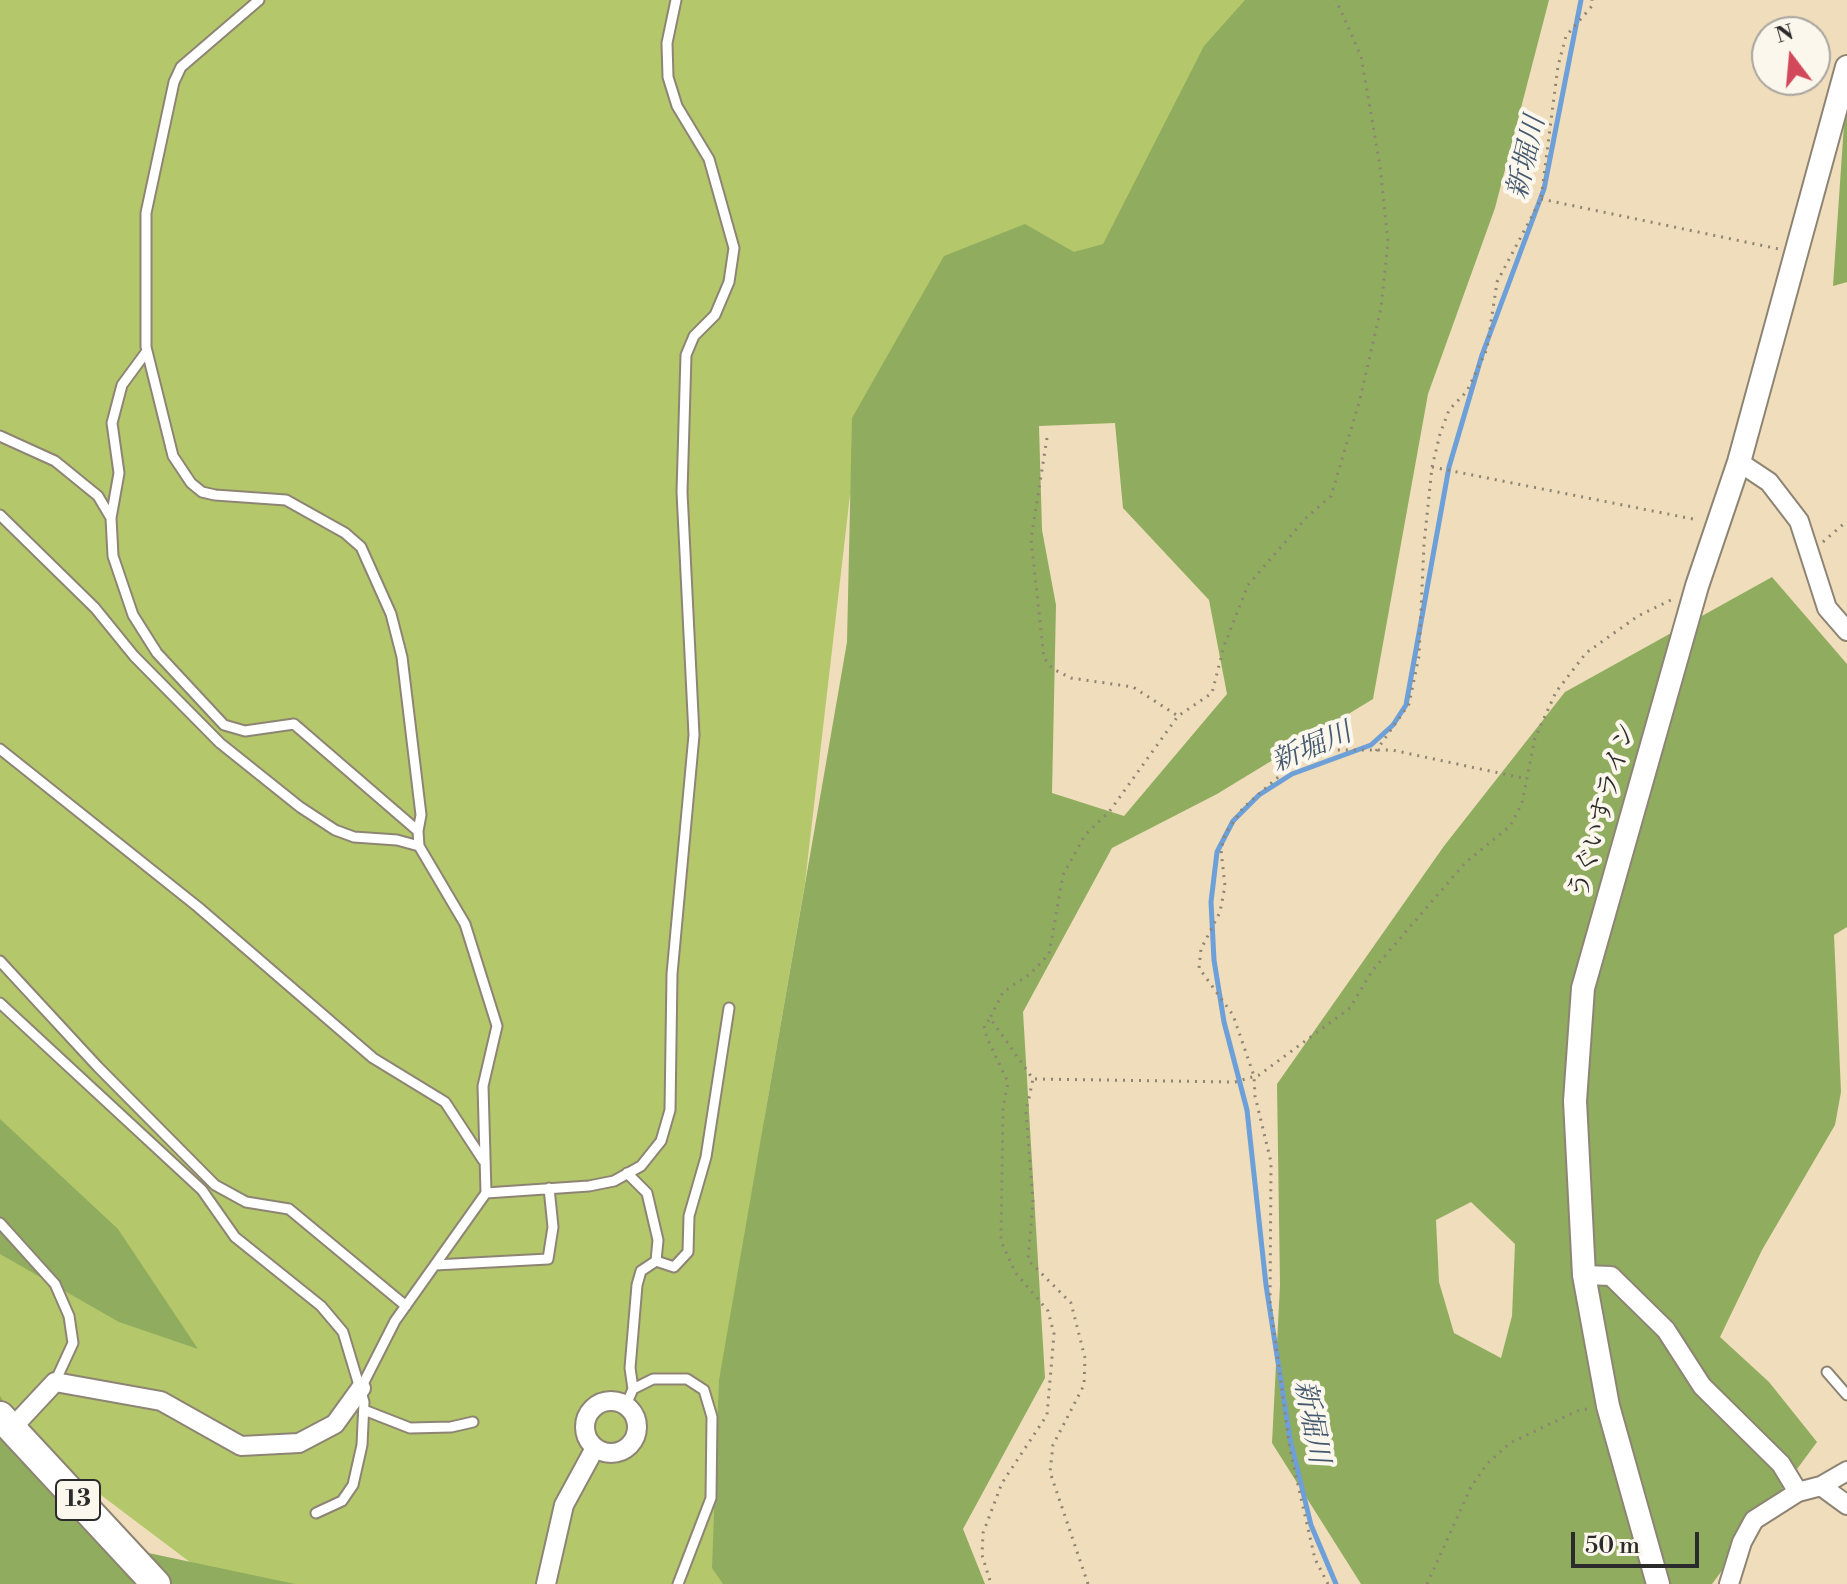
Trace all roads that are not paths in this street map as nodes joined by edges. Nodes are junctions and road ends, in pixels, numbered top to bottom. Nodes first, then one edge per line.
1 (259, 0) edge
2 (676, 0) edge
3 (1847, 67) edge
4 (147, 351) junction
5 (0, 436) edge
6 (1739, 462) junction
7 (0, 515) edge
8 (111, 518) junction
9 (1847, 631) edge
10 (0, 749) edge
11 (418, 831) junction
12 (419, 846) junction
13 (0, 961) edge
14 (0, 1003) edge
15 (729, 1008) dead end
16 (484, 1163) junction
17 (627, 1173) junction
18 (549, 1188) junction
19 (486, 1193) junction
20 (0, 1223) edge
21 (656, 1261) junction
22 (435, 1265) junction
23 (1584, 1275) junction
24 (406, 1306) junction
25 (1827, 1372) dead end
26 (55, 1382) junction
27 (361, 1388) junction
28 (1847, 1395) edge
29 (629, 1397) junction
30 (364, 1410) junction
31 (6, 1422) edge
32 (473, 1422) dead end
33 (595, 1448) junction
34 (1847, 1471) edge
35 (1821, 1486) junction
36 (1798, 1492) junction
37 (1847, 1505) edge
38 (316, 1513) dead end
39 (156, 1584) edge
40 (546, 1584) edge
41 (678, 1584) edge
42 (1658, 1584) edge
43 (1729, 1584) edge

1 - 4 lane
2 - 17 lane
3 - 6 street, うぐいすライン
4 - 8 lane
4 - 11 lane
5 - 8 lane
6 - 9 street
6 - 23 street, うぐいすライン
7 - 12 lane
8 - 11 lane
10 - 16 lane
11 - 12 lane
12 - 16 lane
13 - 24 lane
14 - 27 lane
15 - 21 lane
16 - 19 lane
17 - 18 lane
17 - 21 lane
18 - 19 lane
18 - 22 lane
19 - 22 lane
20 - 26 lane
21 - 29 lane
22 - 24 lane
23 - 36 street
23 - 42 street, うぐいすライン
24 - 27 lane
25 - 28 lane
26 - 27 street
26 - 31 street
27 - 30 lane
29 - 33 street
29 - 33 street
29 - 41 lane
30 - 32 lane
30 - 38 lane
31 - 39 main road, 13
33 - 40 street
34 - 35 street
35 - 36 street
35 - 37 street
36 - 43 street

